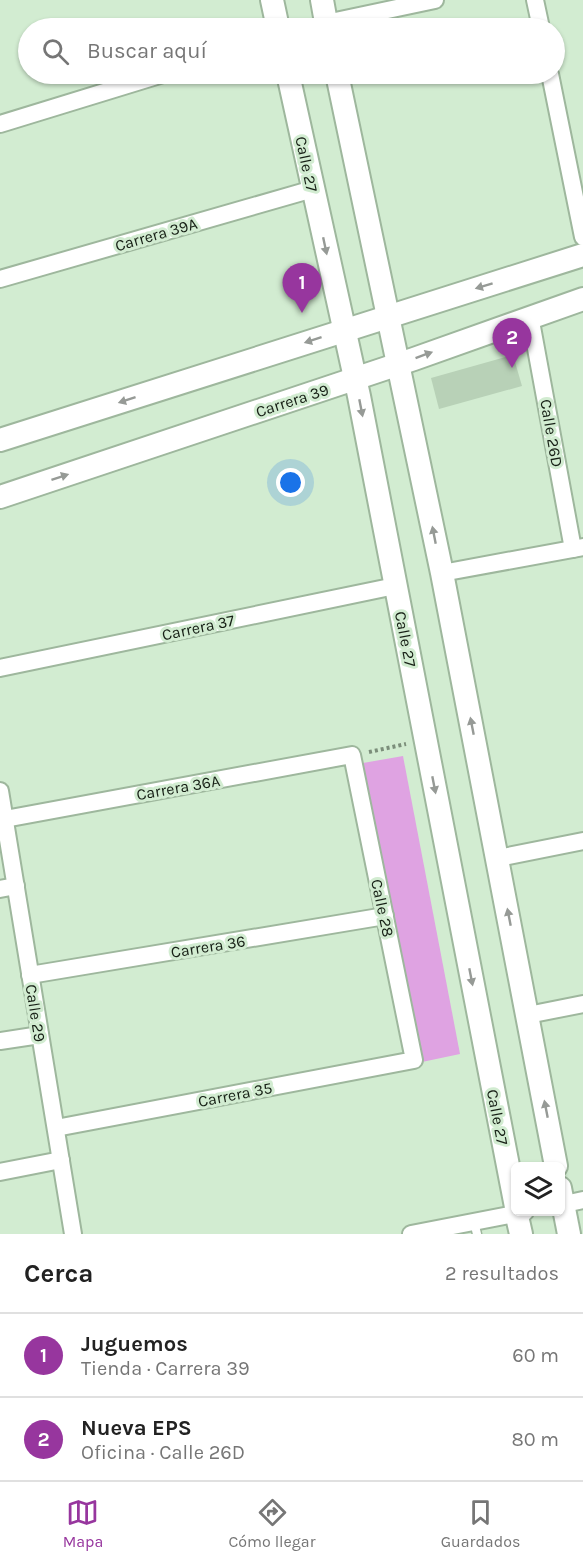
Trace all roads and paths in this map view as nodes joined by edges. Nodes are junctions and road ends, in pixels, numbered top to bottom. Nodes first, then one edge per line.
1 (272, 0) edge
2 (322, 0) edge
3 (435, 0) edge
4 (535, 0) edge
5 (276, 18) edge
6 (325, 18) edge
7 (360, 18) edge
8 (539, 18) edge
9 (130, 84) edge
10 (290, 84) edge
11 (339, 84) edge
12 (552, 84) edge
13 (0, 124) edge
14 (313, 189) junction
15 (583, 237) edge
16 (583, 255) edge
17 (0, 279) edge
18 (583, 299) edge
19 (388, 315) junction
20 (530, 316) junction
21 (344, 331) junction
22 (399, 364) junction
23 (355, 379) junction
24 (0, 440) edge
25 (2, 496) edge
26 (578, 548) edge
27 (442, 573) junction
28 (396, 586) junction
29 (0, 668) edge
30 (410, 743) dead end
31 (352, 755) junction
32 (0, 791) edge
33 (5, 819) junction
34 (583, 841) edge
35 (498, 858) junction
36 (8, 887) edge
37 (385, 916) junction
38 (30, 975) junction
39 (583, 1004) edge
40 (528, 1015) junction
41 (40, 1035) junction
42 (0, 1041) edge
43 (414, 1060) joint
44 (56, 1128) junction
45 (61, 1160) junction
46 (555, 1162) edge
47 (0, 1172) edge
48 (511, 1174) edge
49 (567, 1199) edge
50 (516, 1216) edge
51 (476, 1228) edge
52 (73, 1234) edge
53 (411, 1234) edge
54 (569, 1234) edge

1 - 5 main road
2 - 6 main road
3 - 7 street
4 - 8 street
9 - 13 street
10 - 14 main road, Calle 27
11 - 19 main road
12 - 15 street
14 - 17 street, Carrera 39A
14 -> 21 main road, Calle 27
16 -> 19 main road
18 - 20 main road, Carrera 39
19 - 21 main road
19 - 22 main road
22 -> 20 main road, Carrera 39
20 - 26 street, Calle 26D
21 - 23 main road, Calle 27
21 -> 24 main road
22 - 23 main road, Carrera 39
27 -> 22 main road
25 -> 23 main road, Carrera 39
23 -> 28 main road, Calle 27
26 - 27 street
35 -> 27 main road
28 - 29 street, Carrera 37
28 -> 48 main road, Calle 27
30 - 31 path
31 - 33 street, Carrera 36A
31 - 37 street, Calle 28
32 - 33 street, Calle 29
33 - 36 street, Calle 29
34 - 35 street
40 -> 35 main road
36 - 38 street, Calle 29
37 - 38 street, Carrera 36
37 - 43 street, Calle 28
38 - 41 street, Calle 29
39 - 40 street
46 -> 40 main road
41 - 42 street
41 - 44 street, Calle 29
43 - 44 street, Carrera 35
44 - 45 street, Calle 29
45 - 47 street
45 - 52 street, Calle 29
49 - 54 main road
50 - 51 street
51 - 53 street

